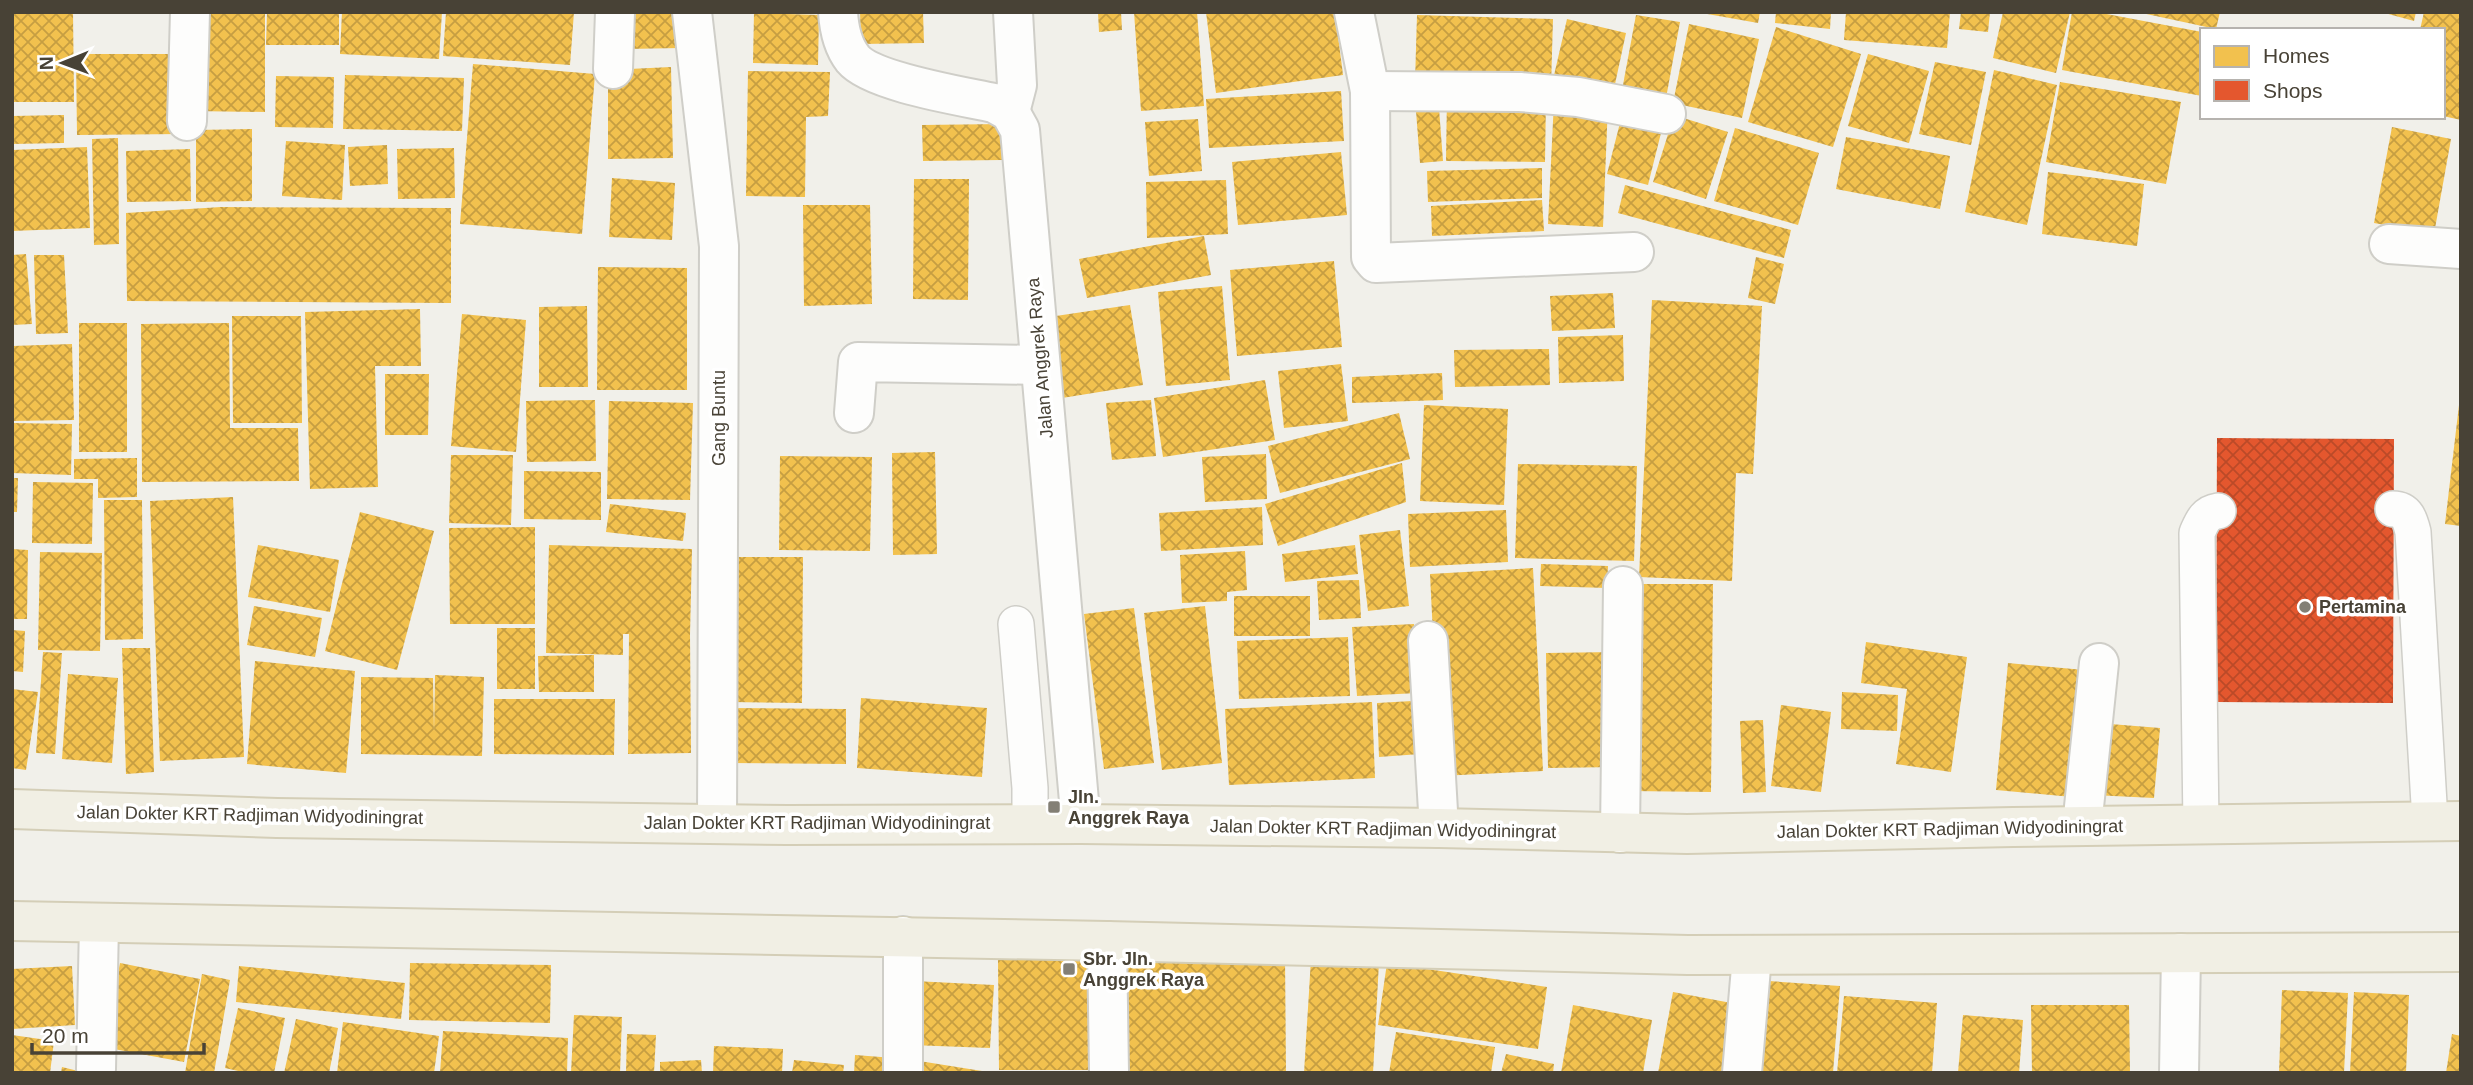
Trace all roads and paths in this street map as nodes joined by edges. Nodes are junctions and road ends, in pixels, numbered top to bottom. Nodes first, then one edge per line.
1 (190, 12) edge
2 (615, 12) edge
3 (692, 12) edge
4 (838, 12) edge
5 (1013, 12) edge
6 (1354, 12) edge
7 (613, 69) dead end
8 (1370, 91) junction
9 (1010, 112) junction
10 (1666, 114) dead end
11 (187, 121) dead end
12 (2389, 244) dead end
13 (2461, 249) edge
14 (1634, 252) dead end
15 (1040, 365) junction
16 (854, 413) dead end
17 (2393, 509) dead end
18 (2218, 511) dead end
19 (1623, 586) dead end
20 (1016, 624) dead end
21 (1428, 640) dead end
22 (2099, 663) dead end
23 (12, 809) edge
24 (2445, 821) edge
25 (717, 824) junction
26 (1030, 824) junction
27 (1081, 824) junction
28 (2201, 825) junction
29 (2082, 826) junction
30 (1439, 828) junction
31 (1620, 834) junction
32 (12, 921) edge
33 (99, 924) junction
34 (903, 936) junction
35 (1107, 941) junction
36 (2461, 952) edge
37 (2181, 953) junction
38 (1752, 956) junction
39 (96, 1069) dead end
40 (903, 1073) edge
41 (1109, 1073) edge
42 (1742, 1073) edge
43 (2179, 1073) edge

1 - 11 street
2 - 7 street
3 - 25 street, Gang Buntu
4 - 9 street
5 - 9 street
6 - 8 street
8 - 10 street
8 - 14 street
9 - 15 street, Jalan Anggrek Raya
12 - 13 street
15 - 16 street
15 - 27 street, Jalan Anggrek Raya
17 - 24 lane
18 - 28 lane
19 - 31 street
20 - 26 lane
21 - 30 street
22 - 29 street
23 - 25 main road, Jalan Dokter KRT Radjiman Widyodiningrat
24 - 28 main road, Jalan Dokter KRT Radjiman Widyodiningrat
25 - 26 main road, Jalan Dokter KRT Radjiman Widyodiningrat
26 - 27 main road, Jalan Dokter KRT Radjiman Widyodiningrat
27 - 30 main road, Jalan Dokter KRT Radjiman Widyodiningrat
28 - 29 main road, Jalan Dokter KRT Radjiman Widyodiningrat
29 - 31 main road, Jalan Dokter KRT Radjiman Widyodiningrat
30 - 31 main road, Jalan Dokter KRT Radjiman Widyodiningrat
32 - 33 main road
33 - 34 main road
33 - 39 street
34 - 35 main road
34 - 40 street
35 - 38 main road
35 - 41 street
36 - 37 main road
37 - 38 main road
37 - 43 street
38 - 42 street

